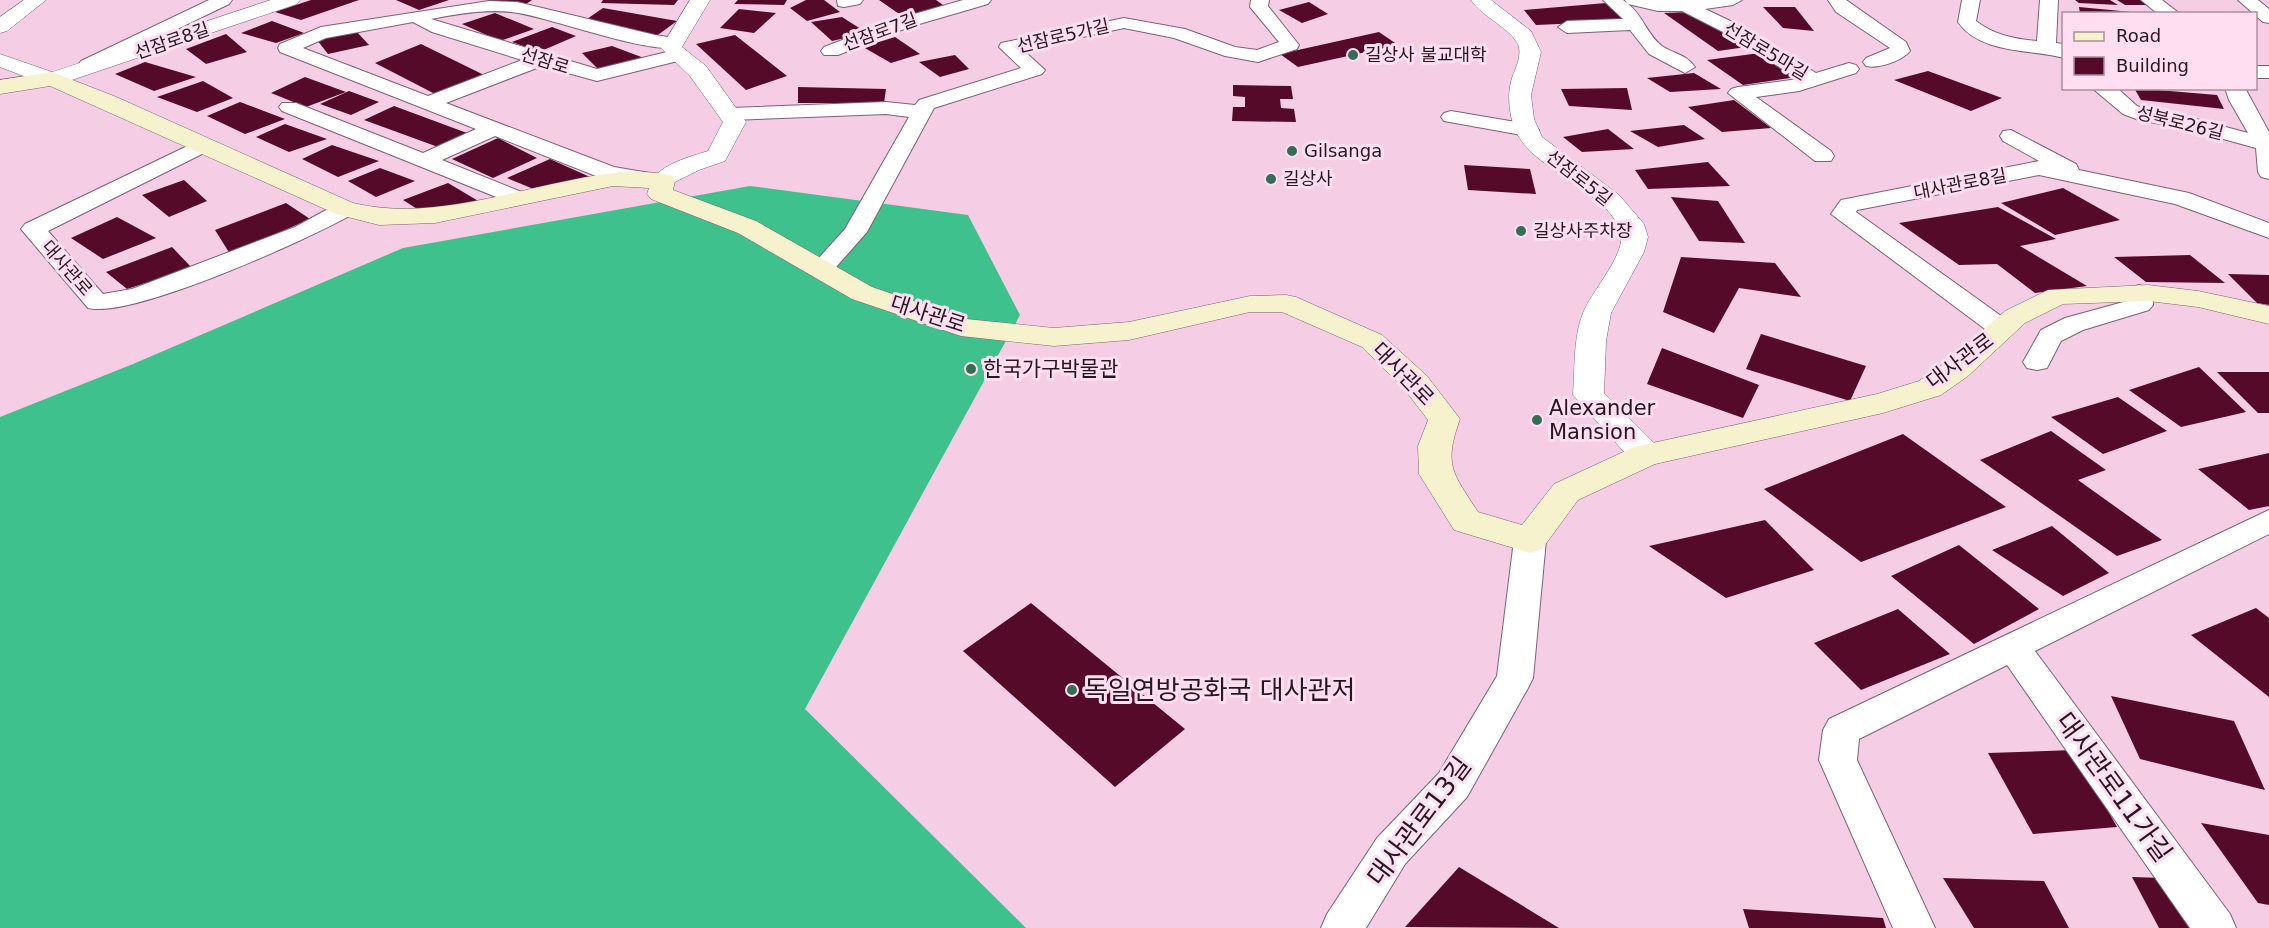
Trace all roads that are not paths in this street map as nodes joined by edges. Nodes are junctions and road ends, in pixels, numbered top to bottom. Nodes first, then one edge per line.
1 (223, 0) edge
2 (290, 0) edge
3 (572, 0) edge
4 (700, 0) edge
5 (1260, 0) edge
6 (1481, 0) edge
7 (1612, 0) edge
8 (1634, 0) edge
9 (1733, 0) edge
10 (1837, 0) edge
11 (1971, 0) edge
12 (2049, 0) edge
13 (2150, 0) edge
14 (2247, 0) edge
15 (967, 2) edge
16 (28, 5) edge
17 (462, 5) edge
18 (1685, 6) junction
19 (2168, 12) edge
20 (0, 14) edge
21 (417, 16) junction
22 (556, 16) junction
23 (2269, 18) edge
24 (1635, 24) junction
25 (0, 27) edge
26 (1567, 27) dead end
27 (1064, 34) junction
28 (676, 49) junction
29 (2058, 50) edge
30 (831, 51) dead end
31 (1090, 52) dead end
32 (0, 60) edge
33 (541, 60) junction
34 (1873, 62) dead end
35 (1685, 66) dead end
36 (1849, 69) dead end
37 (52, 79) junction
38 (1814, 80) junction
39 (0, 87) edge
40 (2106, 90) edge
41 (2236, 90) edge
42 (429, 102) junction
43 (290, 107) dead end
44 (921, 112) junction
45 (730, 114) junction
46 (1451, 117) dead end
47 (495, 128) junction
48 (1528, 130) junction
49 (2011, 136) dead end
50 (2266, 144) junction
51 (202, 145) junction
52 (1823, 156) dead end
53 (423, 161) junction
54 (2269, 172) edge
55 (2078, 175) junction
56 (663, 181) junction
57 (516, 198) junction
58 (345, 209) junction
59 (2269, 231) edge
60 (820, 270) junction
61 (2139, 293) junction
62 (2269, 315) edge
63 (2002, 329) junction
64 (2037, 362) dead end
65 (1646, 456) junction
66 (2269, 521) edge
67 (1530, 540) junction
68 (2013, 646) junction
69 (1342, 928) edge
70 (1914, 928) edge
71 (2215, 928) edge

1 - 37 street
2 - 37 street, 선잠로8길
3 - 22 street
4 - 28 street
5 - 27 street, 선잠로5가길
6 - 48 street, 선잠로5길
7 - 24 street
8 - 18 street, 선잠로5마길
9 - 18 street, 선잠로5마길
10 - 34 street
11 - 29 street
12 - 29 street
13 - 19 street
14 - 23 street
15 - 30 street, 선잠로7길
16 - 20 street
16 - 25 street
17 - 21 street
17 - 22 street
18 - 38 street, 선잠로5마길
21 - 33 street, 선잠로
21 - 42 street
22 - 28 street
24 - 26 street
24 - 35 street
27 - 31 street
27 - 44 street, 선잠로5가길
28 - 33 street, 선잠로
28 - 45 street
32 - 37 street
33 - 42 street
36 - 38 street, 선잠로5마길
37 - 39 main road
37 - 51 main road
38 - 52 street, 선잠로5마길
40 - 50 street, 성북로26길
41 - 50 street
42 - 47 street
43 - 53 street
44 - 45 street
44 - 60 street
45 - 56 street
46 - 48 street
47 - 53 street
47 - 56 street
48 - 65 street, 선잠로5길
49 - 55 street
50 - 54 street
51 - 58 main road
51 - 58 street, 대사관로
53 - 57 street
55 - 59 street, 대사관로8길
55 - 63 street, 대사관로8길
56 - 57 main road
56 - 60 main road, 대사관로
57 - 58 main road
60 - 67 main road, 대사관로
61 - 62 main road, 대사관로
61 - 63 main road, 대사관로
61 - 64 street
63 - 65 main road, 대사관로
65 - 67 main road, 대사관로
66 - 68 street
67 - 69 street, 대사관로13길
68 - 70 street
68 - 71 street, 대사관로11가길

